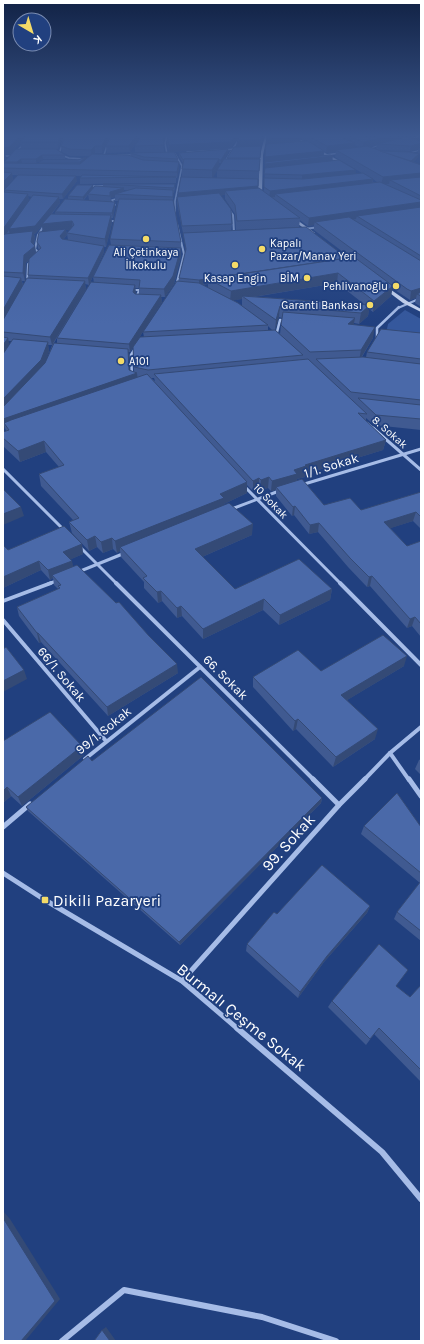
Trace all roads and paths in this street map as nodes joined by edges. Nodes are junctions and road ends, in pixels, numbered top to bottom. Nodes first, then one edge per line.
1 (118, 199) edge
2 (175, 201) joint
3 (182, 201) edge
4 (107, 204) edge
5 (225, 204) edge
6 (117, 205) junction
7 (168, 206) edge
8 (175, 206) junction
9 (117, 210) edge
10 (285, 213) edge
11 (116, 216) edge
12 (49, 219) edge
13 (100, 221) edge
14 (115, 221) junction
15 (321, 227) edge
16 (113, 228) edge
17 (302, 229) edge
18 (308, 229) junction
19 (242, 233) edge
20 (44, 234) edge
21 (38, 235) junction
22 (31, 236) edge
23 (319, 238) edge
24 (21, 283) edge
25 (27, 283) junction
26 (380, 283) edge
27 (176, 285) junction
28 (184, 286) edge
29 (125, 289) edge
30 (24, 290) edge
31 (173, 290) edge
32 (421, 298) edge
33 (144, 299) edge
34 (405, 302) junction
35 (421, 311) edge
36 (288, 321) edge
37 (370, 327) edge
38 (377, 328) junction
39 (271, 331) edge
40 (269, 336) edge
41 (277, 336) junction
42 (282, 341) edge
43 (375, 341) edge
44 (138, 343) edge
45 (123, 354) edge
46 (131, 355) junction
47 (137, 379) edge
48 (363, 419) edge
49 (421, 449) edge
50 (403, 454) junction
51 (3, 469) edge
52 (421, 470) edge
53 (240, 481) edge
54 (292, 487) edge
55 (285, 490) edge
56 (256, 499) junction
57 (227, 511) edge
58 (70, 537) edge
59 (76, 542) edge
60 (127, 553) edge
61 (98, 565) junction
62 (76, 573) edge
63 (61, 579) edge
64 (3, 601) edge
65 (3, 620) edge
66 (421, 665) edge
67 (200, 667) junction
68 (421, 727) edge
69 (106, 741) junction
70 (390, 753) junction
71 (82, 761) edge
72 (421, 796) edge
73 (33, 802) edge
74 (338, 805) junction
75 (3, 827) edge
76 (3, 873) edge
77 (182, 981) junction
78 (421, 1199) edge
79 (62, 1341) edge
80 (336, 1341) edge

1 - 6 street
2 - 3 street
2 - 8 street
4 - 6 street
5 - 19 street
6 - 9 street
7 - 8 street
8 - 27 street
10 - 18 street
11 - 14 street
12 - 21 street
13 - 14 street
14 - 16 street
15 - 18 street
17 - 18 street
18 - 23 street
20 - 21 street
21 - 22 street
21 - 25 street
24 - 25 street
25 - 30 street
26 - 34 street
27 - 28 street
27 - 31 street
29 - 33 street
32 - 34 street
34 - 35 street
34 - 38 street
36 - 41 street
37 - 38 street
38 - 43 street
39 - 41 street
40 - 41 street
41 - 42 street
44 - 46 street
45 - 46 street
46 - 47 street
48 - 50 street, 8. Sokak
49 - 50 street, 1/1. Sokak
50 - 52 street, 8. Sokak
50 - 54 street, 1/1. Sokak
51 - 58 street
53 - 56 street, 10 Sokak
55 - 56 street
56 - 57 street
56 - 66 street, 10 Sokak
59 - 61 street, 66. Sokak
60 - 61 street
61 - 62 street
61 - 67 street, 66. Sokak
63 - 64 street
65 - 69 street, 66/1. Sokak
67 - 69 street, 99/1. Sokak
67 - 74 street, 66. Sokak
68 - 70 street, 99. Sokak
69 - 71 street, 99/1. Sokak
70 - 72 street
70 - 74 street, 99. Sokak
73 - 75 street
74 - 77 street, 99. Sokak
76 - 77 street, Burmalı Çeşme Sokak
77 - 78 street, Burmalı Çeşme Sokak
79 - 80 street

